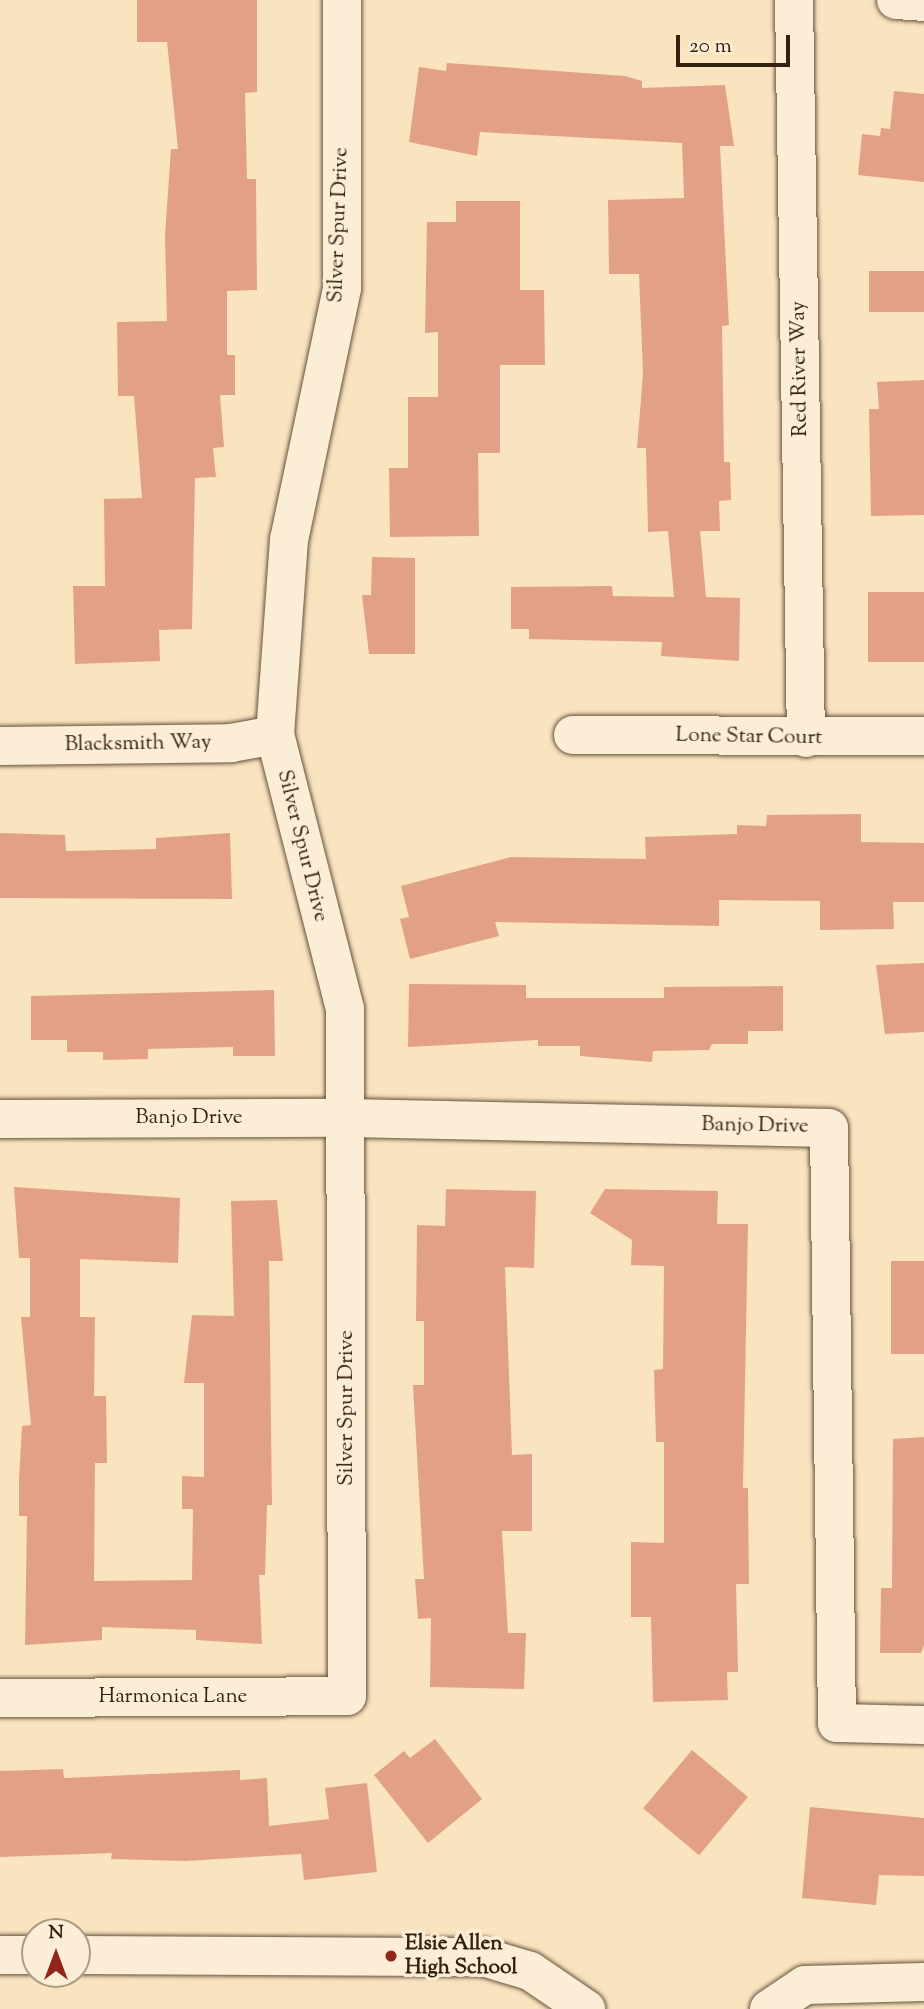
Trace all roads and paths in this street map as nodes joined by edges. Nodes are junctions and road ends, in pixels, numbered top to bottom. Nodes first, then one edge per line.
1 (342, 0) edge
2 (794, 0) edge
3 (896, 0) edge
4 (924, 2) edge
5 (275, 735) junction
6 (573, 735) dead end
7 (924, 736) edge
8 (806, 738) junction
9 (0, 746) edge
10 (347, 1118) junction
11 (0, 1119) edge
12 (346, 1696) joint
13 (0, 1698) edge
14 (924, 1725) edge
15 (0, 1955) edge
16 (21, 1955) edge
17 (91, 1956) edge
18 (924, 1982) edge
19 (586, 2009) edge
20 (769, 2009) edge

1 - 5 street, Silver Spur Drive
2 - 8 street, Red River Way
3 - 4 street
5 - 9 street, Blacksmith Way
5 - 10 street, Silver Spur Drive
6 - 8 street, Lone Star Court
7 - 8 street, Lone Star Court
10 - 11 street, Banjo Drive
10 - 12 street, Silver Spur Drive
10 - 14 street, Banjo Drive
12 - 13 street, Harmonica Lane
15 - 16 street
17 - 19 street
18 - 20 street

